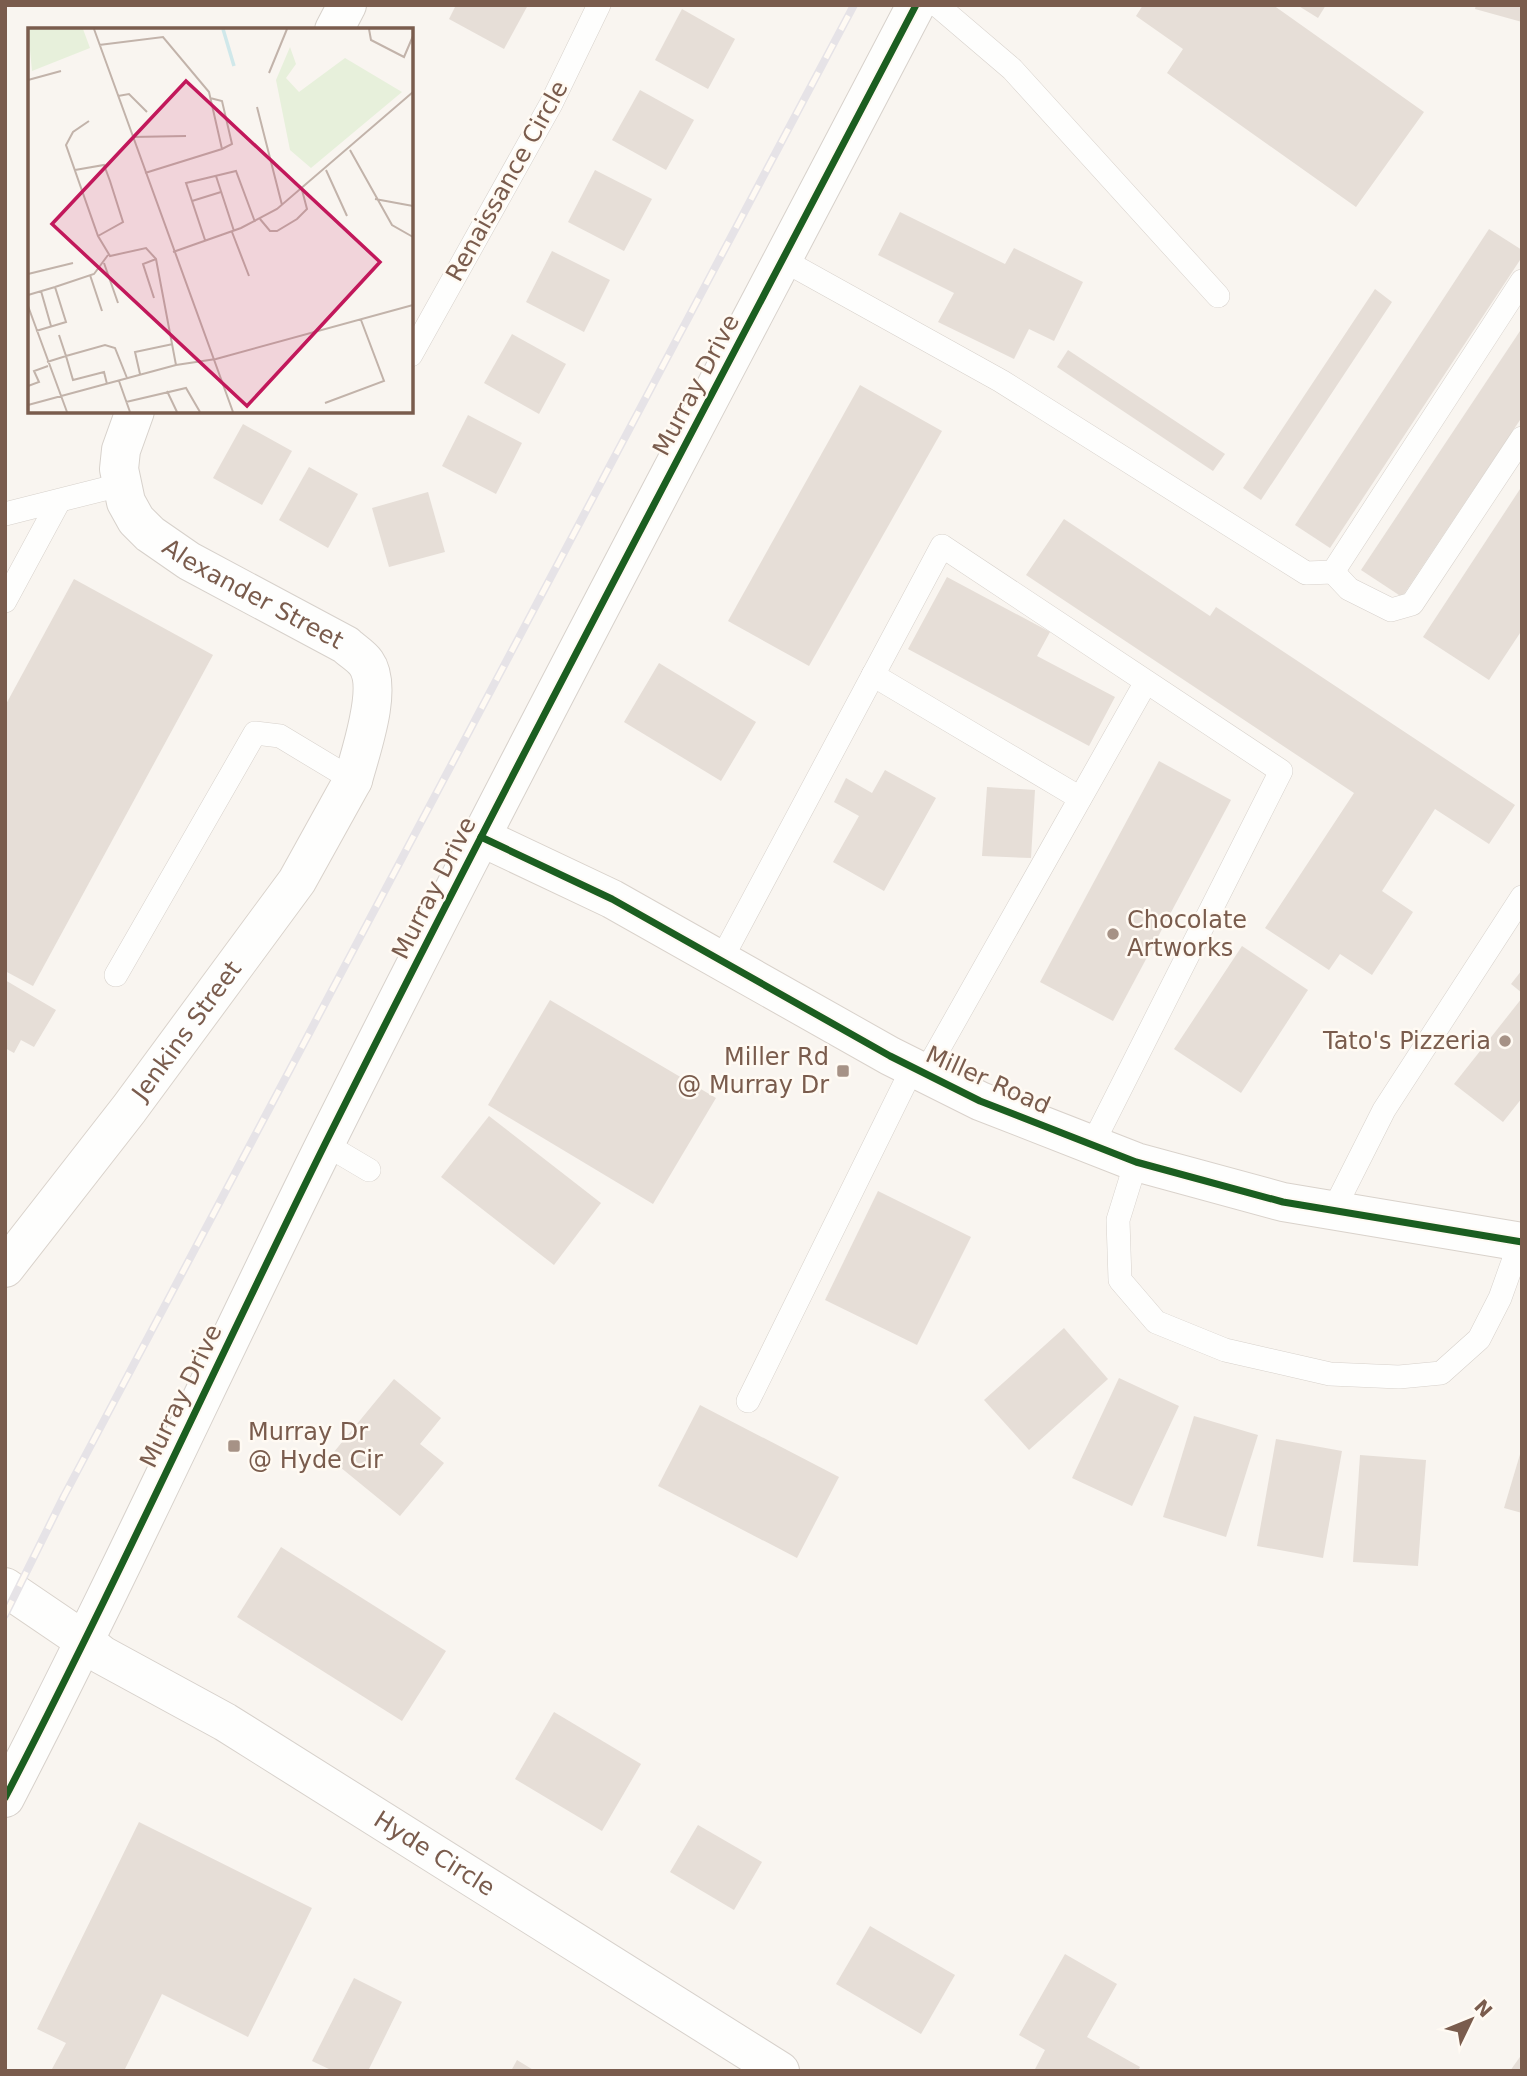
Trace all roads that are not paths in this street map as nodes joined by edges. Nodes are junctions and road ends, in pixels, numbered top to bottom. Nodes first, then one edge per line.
1 (347, 5) edge
2 (598, 5) edge
3 (916, 5) edge
4 (937, 5) edge
5 (335, 28) edge
6 (783, 260) junction
7 (1522, 281) edge
8 (1218, 296) dead end
9 (413, 351) edge
10 (134, 413) edge
11 (1522, 438) edge
12 (120, 485) junction
13 (58, 503) junction
14 (5, 514) edge
15 (1333, 572) junction
16 (5, 601) edge
17 (873, 675) junction
18 (1146, 682) junction
19 (352, 780) junction
20 (1080, 798) junction
21 (481, 837) junction
22 (1522, 897) edge
23 (721, 960) junction
24 (116, 975) dead end
25 (919, 1070) junction
26 (325, 1144) junction
27 (1092, 1145) junction
28 (1136, 1162) junction
29 (369, 1170) dead end
30 (1333, 1211) junction
31 (1521, 1242) edge
32 (5, 1268) edge
33 (748, 1401) dead end
34 (5, 1587) edge
35 (86, 1642) junction
36 (5, 1798) edge
37 (780, 2071) edge

1 - 5 street
2 - 9 lane, Renaissance Circle
3 - 6 street, Murray Drive
4 - 8 lane
6 - 15 lane
6 - 21 street, Murray Drive
7 - 15 lane
10 - 12 street, Alexander Street
11 - 15 lane
12 - 13 lane
12 - 19 street, Alexander Street
13 - 14 lane
13 - 16 lane
17 - 18 lane
17 - 20 lane
17 - 23 lane
18 - 20 lane
18 - 27 lane
19 - 24 lane
19 - 32 street, Jenkins Street
20 - 25 lane
21 - 23 street, Miller Road
21 - 26 street, Murray Drive
22 - 30 lane
23 - 25 street, Miller Road
25 - 27 street, Miller Road
25 - 33 lane
26 - 29 lane
26 - 35 street, Murray Drive
27 - 28 street, Miller Road
28 - 30 street, Miller Road
28 - 31 lane
30 - 31 street, Miller Road
34 - 35 street
35 - 36 street, Murray Drive
35 - 37 street, Hyde Circle

